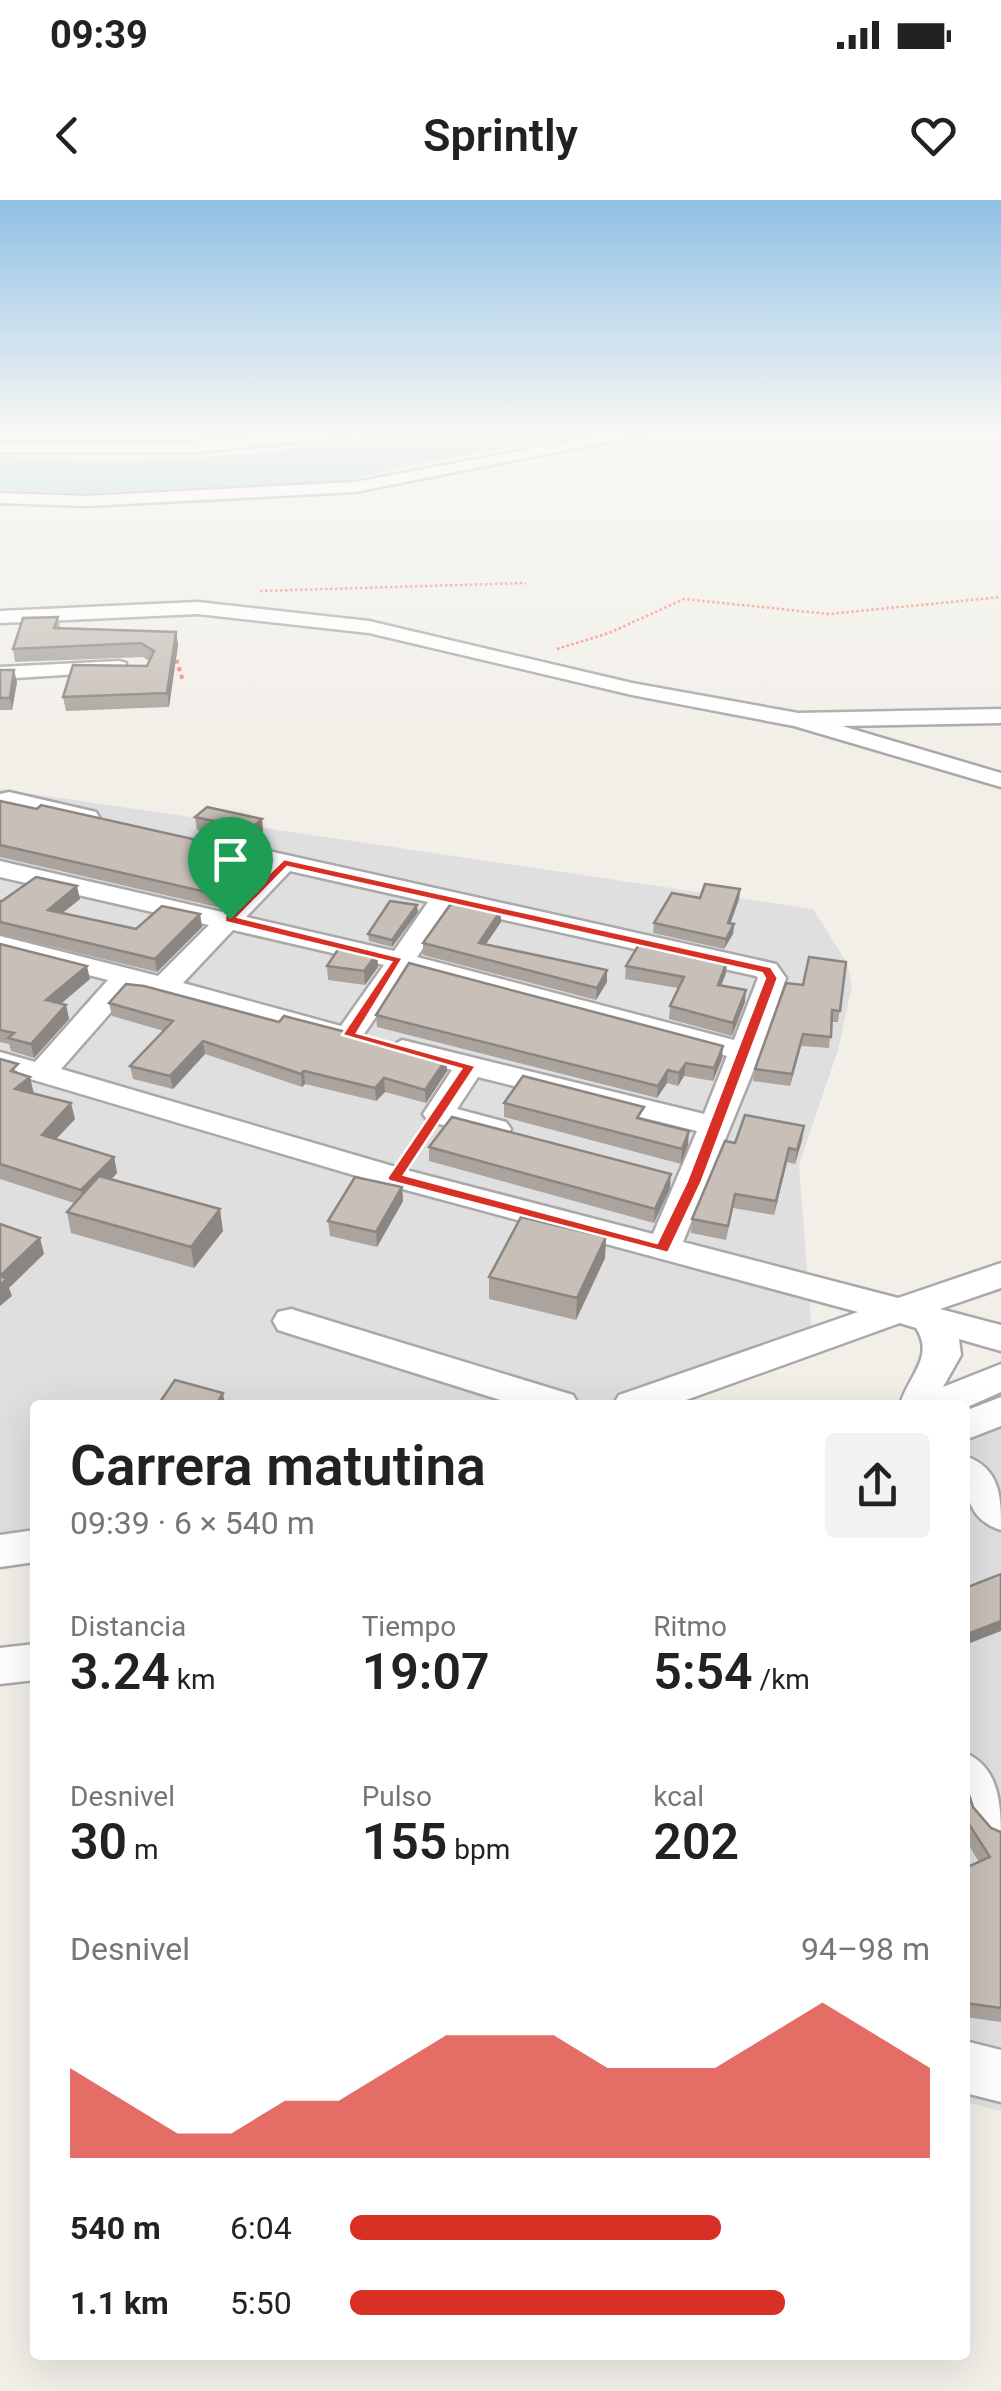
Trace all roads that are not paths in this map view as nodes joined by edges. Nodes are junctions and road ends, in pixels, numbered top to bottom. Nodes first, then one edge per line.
1 (3, 644) edge
2 (140, 671) edge
3 (1001, 716) edge
4 (798, 720) junction
5 (1001, 780) edge
6 (4, 800) edge
7 (119, 824) edge
8 (192, 842) edge
9 (284, 863) junction
10 (0, 868) edge
11 (444, 898) junction
12 (230, 919) junction
13 (0, 944) edge
14 (398, 960) junction
15 (127, 976) junction
16 (164, 986) junction
17 (349, 1035) junction
18 (746, 1052) junction
19 (0, 1061) edge
20 (470, 1066) junction
21 (41, 1073) junction
22 (714, 1126) junction
23 (530, 1138) edge
24 (658, 1172) edge
25 (694, 1181) junction
26 (662, 1250) junction
27 (1001, 1275) edge
28 (915, 1315) junction
29 (291, 1321) dead end
30 (1001, 1338) edge
31 (1001, 1378) edge
32 (544, 1400) edge
33 (648, 1400) edge
34 (922, 1400) edge
35 (948, 1400) edge
36 (1001, 1410) edge
37 (970, 1424) edge
38 (970, 1477) edge
39 (1001, 1515) edge
40 (30, 1547) edge
41 (0, 1551) edge
42 (30, 1663) edge
43 (0, 1666) edge
44 (970, 1780) edge
45 (1001, 1824) edge
46 (970, 2068) edge
47 (1001, 2076) edge

1 - 2 street
1 - 4 street
3 - 4 street
4 - 5 street
6 - 7 street
8 - 9 street
9 - 11 street
9 - 12 street
10 - 12 street
11 - 14 street
11 - 18 street
12 - 14 street
12 - 16 street
13 - 15 street
14 - 17 street
14 - 18 street
15 - 16 street
15 - 21 street
16 - 17 street
17 - 20 street
18 - 22 street
19 - 21 street
20 - 22 street
20 - 23 street
21 - 26 street
22 - 25 street
24 - 25 street
25 - 26 street
26 - 28 street
27 - 28 street
28 - 30 street
28 - 33 street
28 - 34 street
29 - 32 street
31 - 35 street
36 - 37 street
38 - 39 street
40 - 41 street
42 - 43 street
44 - 45 street
46 - 47 street

